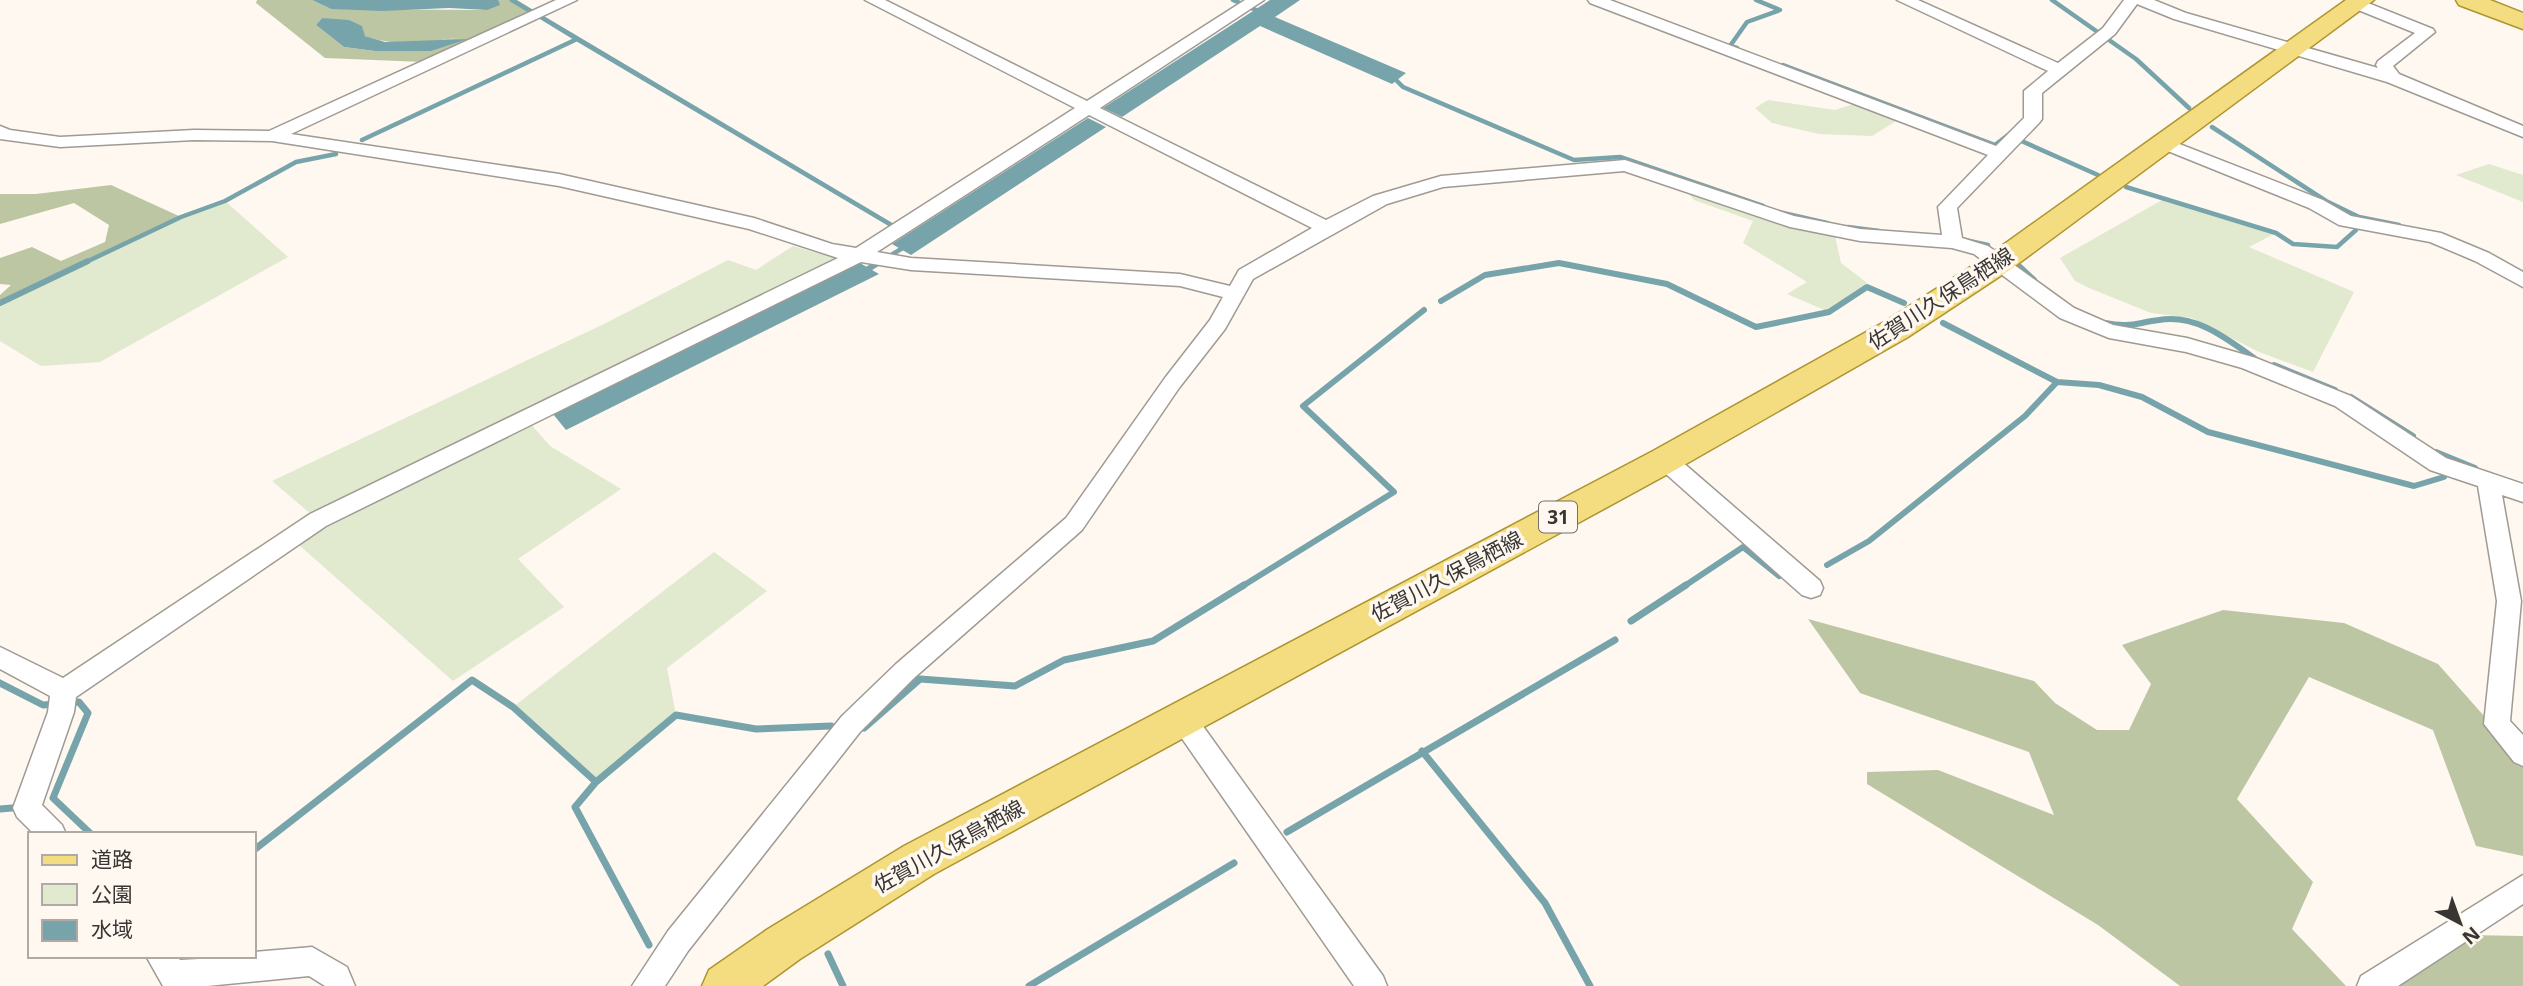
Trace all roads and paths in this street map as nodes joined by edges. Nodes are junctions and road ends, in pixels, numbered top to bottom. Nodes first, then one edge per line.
1 (569, 0) edge
2 (873, 0) edge
3 (1596, 0) edge
4 (1905, 0) edge
5 (2133, 0) edge
6 (2468, 0) edge
7 (2359, 2) edge
8 (1249, 4) edge
9 (2523, 22) edge
10 (2296, 50) junction
11 (2060, 70) junction
12 (2393, 78) junction
13 (1100, 114) junction
14 (0, 131) edge
15 (2523, 132) edge
16 (272, 136) junction
17 (2011, 143) junction
18 (2164, 143) junction
19 (1326, 228) junction
20 (1951, 235) junction
21 (877, 258) junction
22 (2000, 262) junction
23 (2523, 281) edge
24 (1236, 294) junction
25 (1665, 460) junction
26 (2488, 483) junction
27 (2523, 493) edge
28 (1811, 588) dead end
29 (0, 656) edge
30 (63, 702) junction
31 (1183, 719) junction
32 (2523, 754) edge
33 (50, 832) edge
34 (2523, 888) edge
35 (162, 958) edge
36 (340, 986) edge
37 (647, 986) edge
38 (725, 986) edge
39 (1372, 986) edge
40 (2372, 986) edge

1 - 16 street
2 - 13 street
3 - 17 street
4 - 11 street
5 - 10 street
5 - 11 street
6 - 9 main road
7 - 10 main road, 佐賀川久保鳥栖線 / 31
7 - 12 street
8 - 13 street
10 - 12 street
10 - 18 main road, 佐賀川久保鳥栖線 / 31
11 - 17 street
12 - 15 street
13 - 19 street
13 - 21 street
14 - 16 street
16 - 21 street
17 - 20 street
18 - 22 main road, 佐賀川久保鳥栖線 / 31
18 - 23 street
19 - 20 street
19 - 24 street
20 - 22 street
21 - 24 street
21 - 30 street
22 - 25 main road, 佐賀川久保鳥栖線 / 31
22 - 26 street
24 - 37 street
25 - 28 street
25 - 31 main road, 佐賀川久保鳥栖線 / 31
26 - 27 street
26 - 32 street
29 - 30 street
30 - 33 street
31 - 38 main road, 佐賀川久保鳥栖線 / 31
31 - 39 street
34 - 40 street
35 - 36 street

